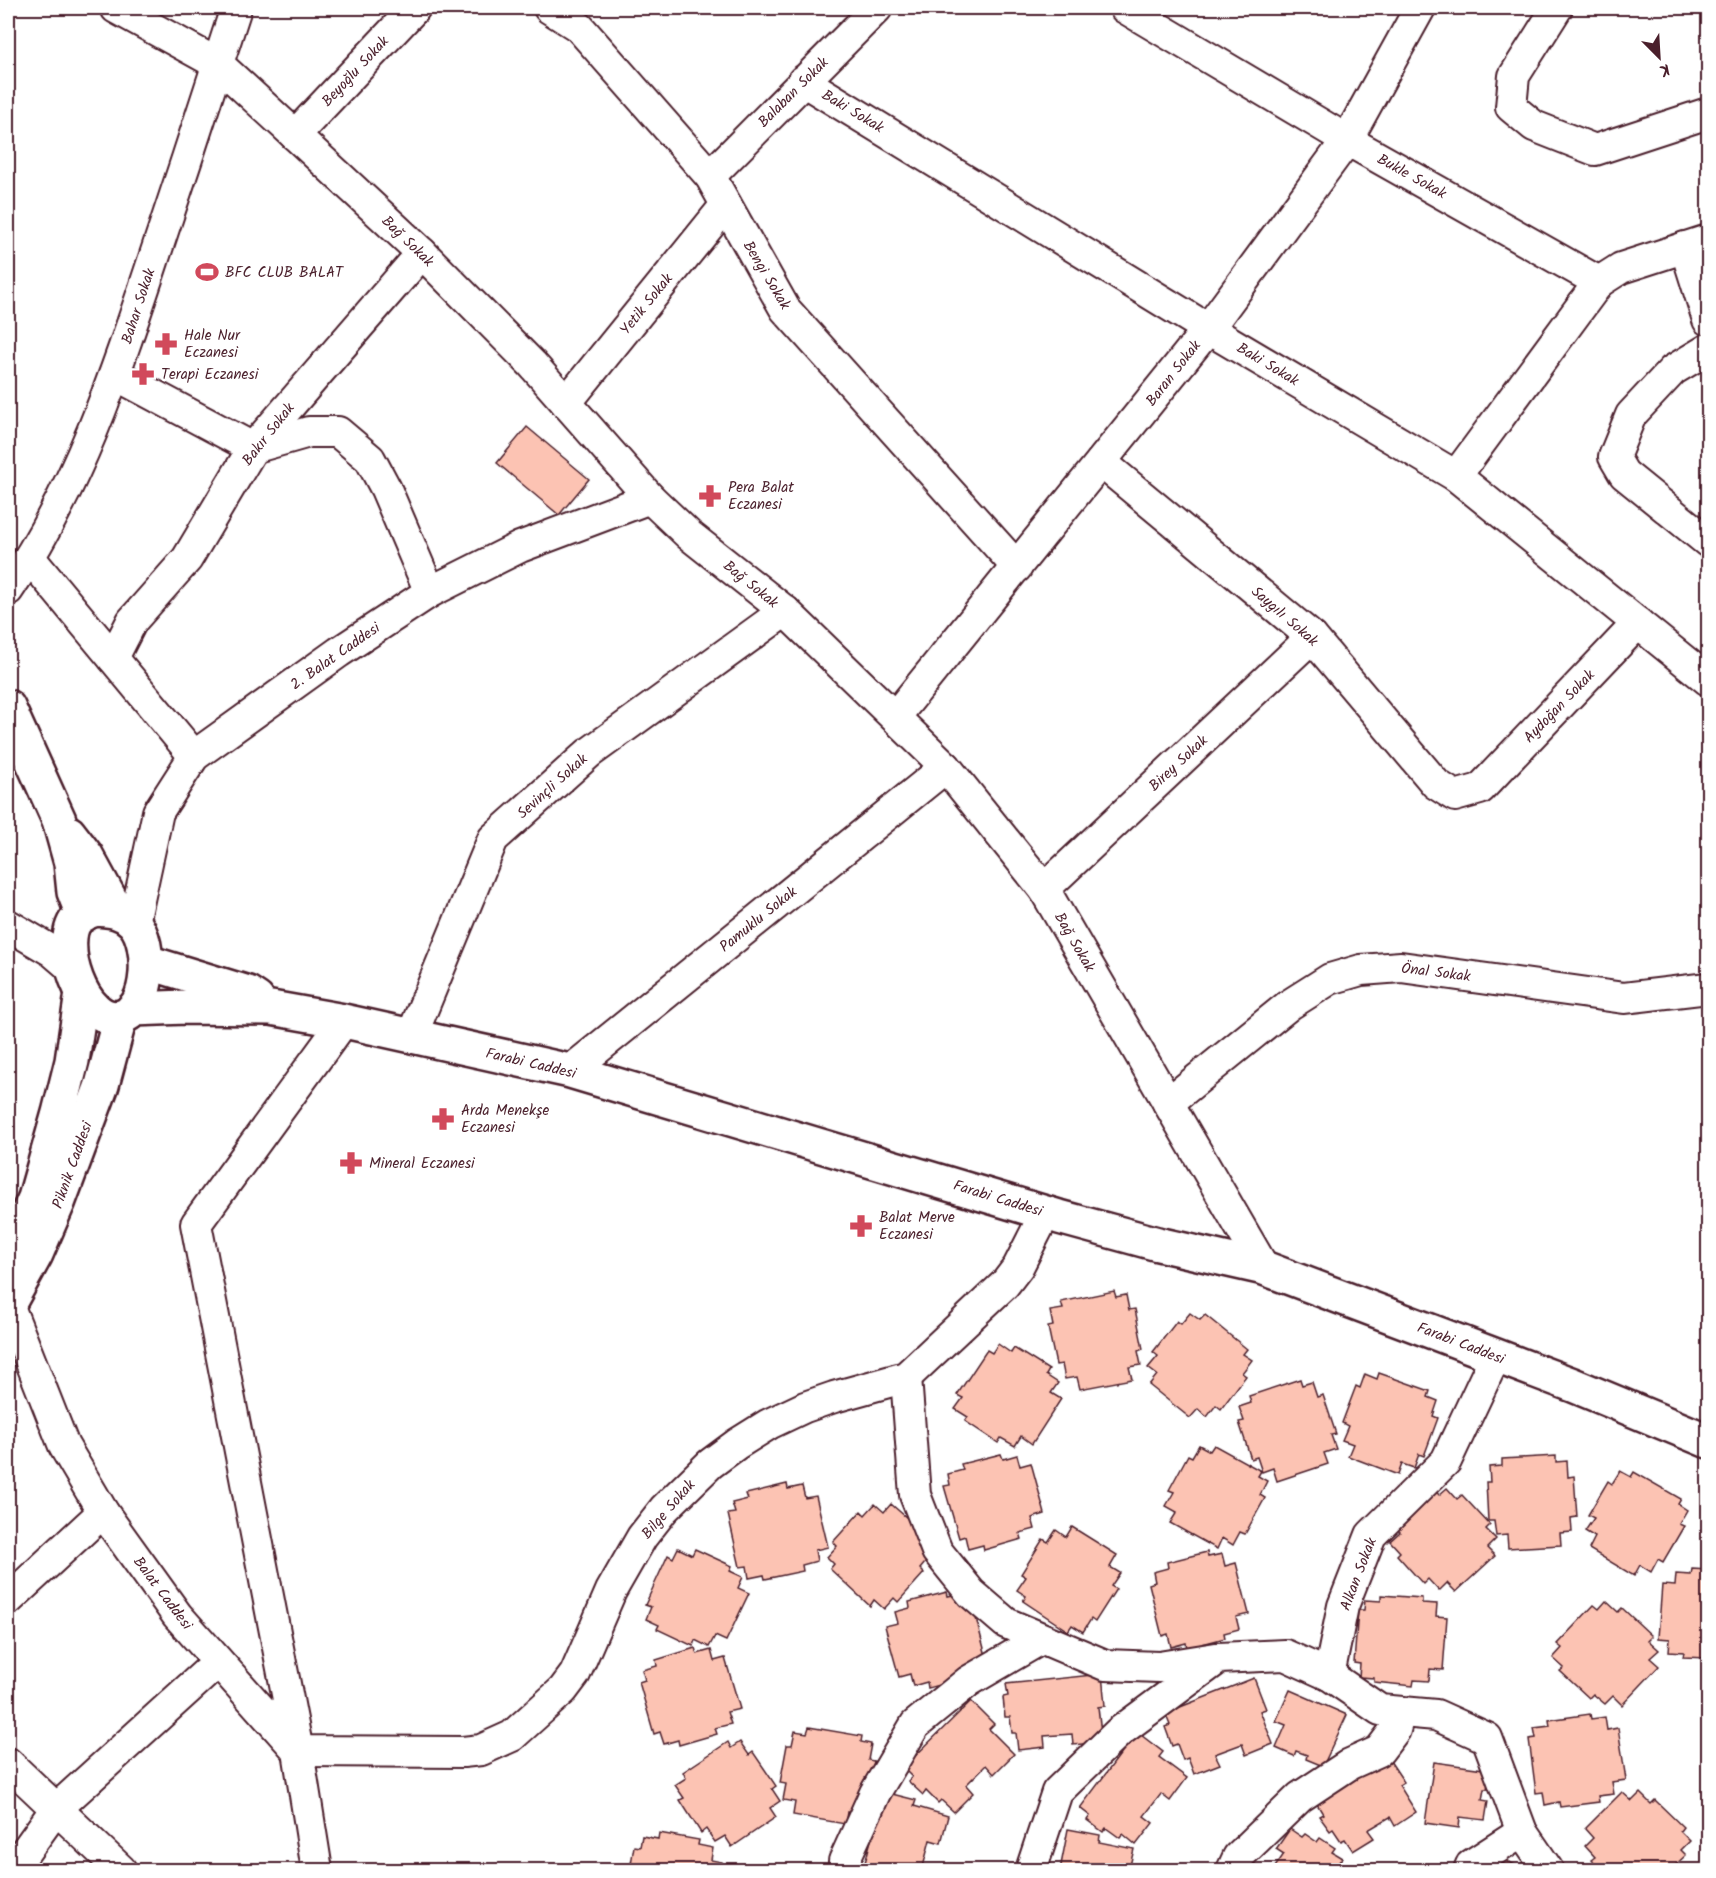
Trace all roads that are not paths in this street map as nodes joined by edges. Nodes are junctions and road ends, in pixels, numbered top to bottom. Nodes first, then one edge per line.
1 (116, 8) edge
2 (236, 8) edge
3 (416, 8) edge
4 (549, 8) edge
5 (877, 8) edge
6 (1125, 8) edge
7 (1420, 8) edge
8 (1557, 8) edge
9 (218, 64) junction
10 (803, 81) junction
11 (1708, 113) edge
12 (295, 135) junction
13 (1347, 140) junction
14 (710, 177) junction
15 (726, 205) junction
16 (1697, 244) edge
17 (422, 253) junction
18 (1599, 282) junction
19 (1708, 321) edge
20 (1208, 328) junction
21 (1708, 349) edge
22 (116, 375) junction
23 (567, 404) junction
24 (253, 448) junction
25 (1101, 462) junction
26 (1456, 476) junction
27 (650, 498) junction
28 (1708, 542) edge
29 (30, 558) junction
30 (1017, 567) junction
31 (8, 590) edge
32 (430, 592) junction
33 (785, 611) junction
34 (1638, 623) junction
35 (1312, 637) junction
36 (113, 658) junction
37 (1708, 680) edge
38 (8, 707) edge
39 (895, 717) junction
40 (194, 756) junction
41 (946, 767) junction
42 (1480, 789) joint
43 (58, 820) junction
44 (1044, 888) junction
45 (125, 917) junction
46 (80, 919) junction
47 (11, 926) edge
48 (147, 962) junction
49 (77, 981) junction
50 (1708, 988) edge
51 (271, 1008) junction
52 (126, 1014) junction
53 (344, 1021) junction
54 (412, 1035) junction
55 (570, 1071) junction
56 (1168, 1103) junction
57 (1046, 1212) junction
58 (8, 1257) edge
59 (1264, 1268) junction
60 (8, 1304) edge
61 (1495, 1357) junction
62 (906, 1377) junction
63 (1708, 1441) edge
64 (103, 1512) junction
65 (8, 1600) edge
66 (1041, 1639) junction
67 (1219, 1658) junction
68 (218, 1662) junction
69 (1329, 1676) junction
70 (1400, 1712) junction
71 (298, 1751) junction
72 (8, 1763) edge
73 (55, 1810) junction
74 (1522, 1832) junction
75 (12, 1870) edge
76 (121, 1870) edge
77 (317, 1870) edge
78 (844, 1870) edge
79 (1031, 1870) edge
80 (1232, 1870) edge
81 (1469, 1870) edge
82 (1548, 1870) edge

1 - 9 street, Bağ Sokak
2 - 9 street, Bahar Sokak
3 - 12 street, Beyoğlu Sokak
4 - 14 street, Bengi Sokak
5 - 10 street, Balaban Sokak
6 - 13 street, Bukle Sokak
7 - 13 street, Baran Sokak
8 - 11 street
9 - 12 street, Bağ Sokak
9 - 22 street, Bahar Sokak
10 - 14 street, Balaban Sokak
10 - 20 street, Baki Sokak
12 - 17 street, Bağ Sokak
13 - 18 street, Bukle Sokak
13 - 20 street, Baran Sokak
14 - 15 street, Bengi Sokak
15 - 23 street, Yetik Sokak
15 - 30 street, Bengi Sokak
16 - 18 street
16 - 19 street
17 - 23 street, Bağ Sokak
17 - 24 street, Bakır Sokak
18 - 26 street
20 - 25 street, Baran Sokak
20 - 26 street, Baki Sokak
21 - 28 street
22 - 24 street
22 - 29 street, Bahar Sokak
23 - 27 street, Bağ Sokak
24 - 32 street
24 - 36 street, Bakır Sokak
25 - 30 street, Baran Sokak
25 - 35 street, Saygılı Sokak
26 - 34 street, Baki Sokak
27 - 32 street, 2. Balat Caddesi
27 - 33 street, Bağ Sokak
29 - 31 street, Bahar Sokak
29 - 36 street
30 - 39 street, Baran Sokak
32 - 40 street, 2. Balat Caddesi
33 - 39 street, Bağ Sokak
33 - 54 street, Sevinçli Sokak
34 - 37 street, Baki Sokak
34 - 42 street, Aydoğan Sokak
35 - 42 street, Saygılı Sokak
35 - 44 street, Birey Sokak
36 - 40 street
38 - 43 main road
39 - 41 street, Bağ Sokak
40 - 45 street, 2. Balat Caddesi
41 - 44 street, Bağ Sokak
41 - 55 street, Pamuklu Sokak
43 - 45 main road
43 - 46 main road
44 - 56 street, Bağ Sokak
45 - 46 main road
45 - 48 main road
46 - 47 street
46 - 49 main road
47 - 49 street
48 - 51 main road
48 - 52 main road
49 - 52 main road
49 - 58 main road, Piknik Caddesi
50 - 56 street, Önal Sokak
51 - 52 main road
51 - 53 main road, Farabi Caddesi
52 - 60 main road, Piknik Caddesi
53 - 54 main road, Farabi Caddesi
53 - 71 street
54 - 55 main road, Farabi Caddesi
55 - 57 main road, Farabi Caddesi
56 - 59 street, Bağ Sokak
57 - 59 main road, Farabi Caddesi
57 - 62 street, Bilge Sokak
59 - 61 main road, Farabi Caddesi
60 - 64 street, Balat Caddesi
61 - 63 main road, Farabi Caddesi
61 - 69 street, Alkan Sokak
62 - 66 street
62 - 71 street, Bilge Sokak
64 - 65 street
64 - 68 street, Balat Caddesi
66 - 67 street
66 - 78 street
67 - 69 street
67 - 79 street
68 - 71 street, Balat Caddesi
68 - 73 street
69 - 70 street
70 - 74 street
70 - 80 street
71 - 77 street
72 - 73 street
73 - 75 street
73 - 76 street
74 - 81 street
74 - 82 street

